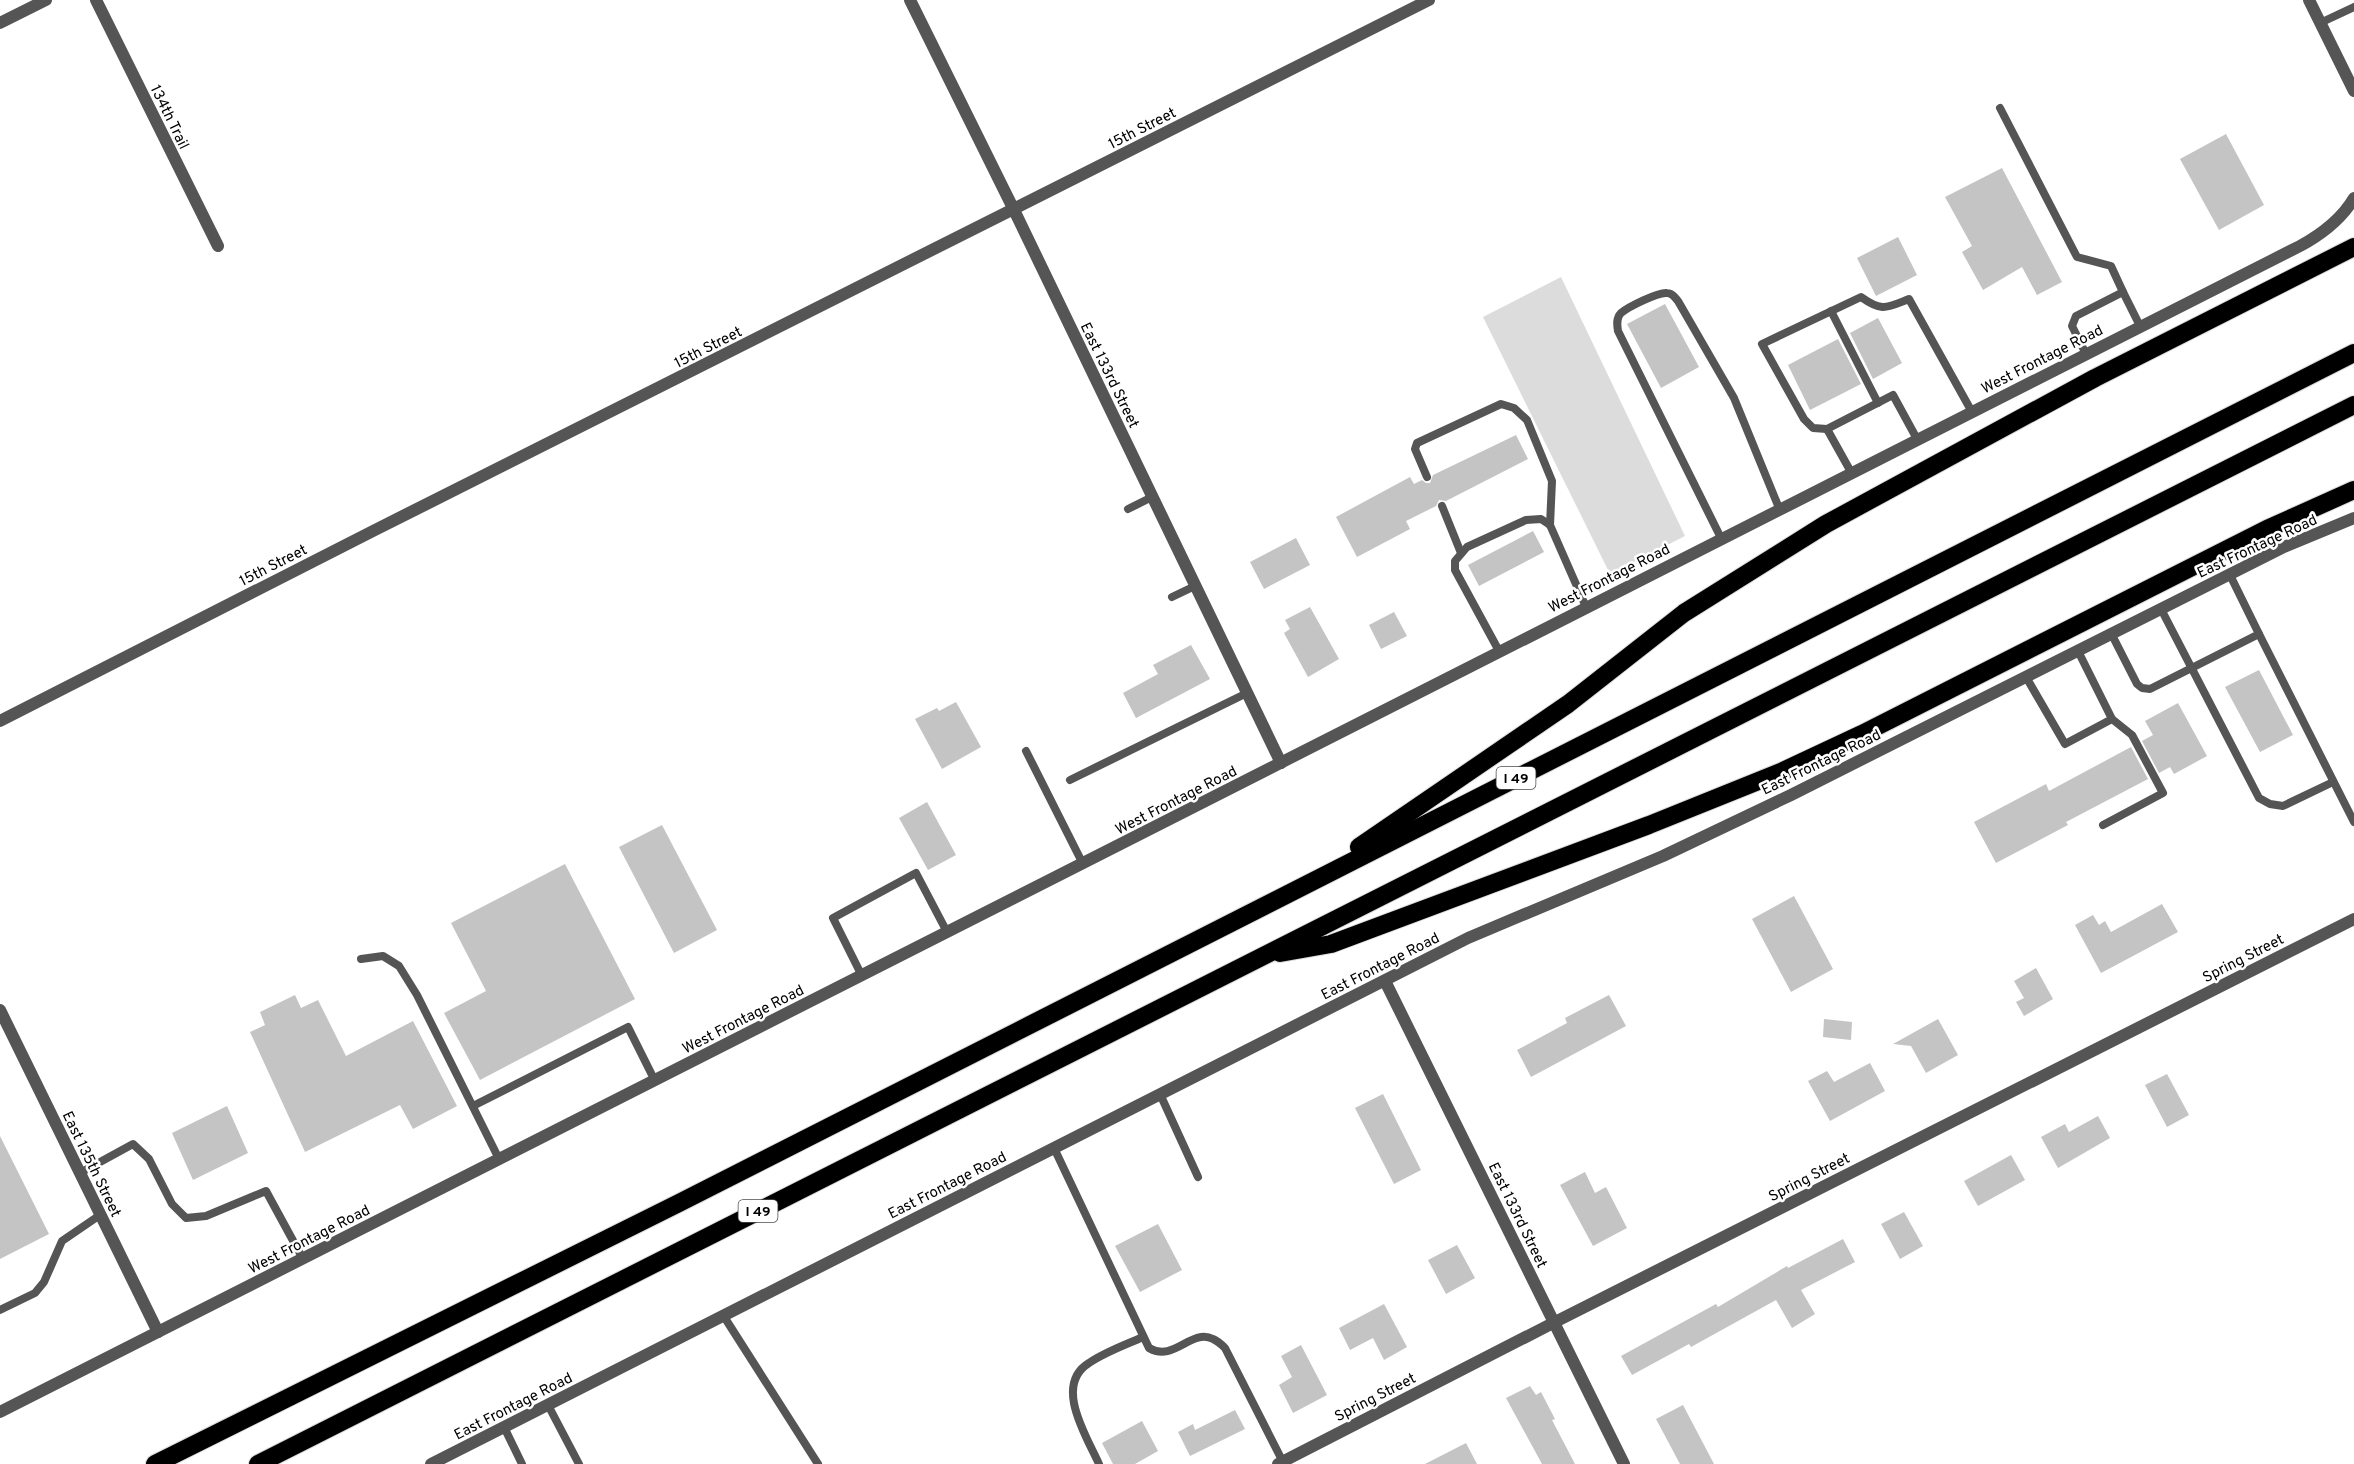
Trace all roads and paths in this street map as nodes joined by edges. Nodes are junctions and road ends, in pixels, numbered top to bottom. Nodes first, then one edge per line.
1 (46, 0) edge
2 (96, 0) edge
3 (910, 0) edge
4 (1429, 0) edge
5 (2309, 0) edge
6 (2354, 7) edge
7 (2320, 22) junction
8 (0, 23) edge
9 (2354, 91) edge
10 (2000, 108) dead end
11 (2354, 198) edge
12 (1014, 210) junction
13 (218, 246) dead end
14 (2354, 247) edge
15 (2122, 292) junction
16 (1831, 311) junction
17 (2140, 326) junction
18 (2354, 353) edge
19 (2086, 354) junction
20 (1878, 403) junction
21 (2354, 405) edge
22 (1972, 412) junction
23 (1827, 429) junction
24 (1917, 439) junction
25 (1851, 472) junction
26 (1427, 477) dead end
27 (2354, 490) edge
28 (1152, 497) junction
29 (1442, 506) dead end
30 (1779, 508) junction
31 (1128, 509) dead end
32 (2354, 518) edge
33 (1550, 525) junction
34 (1721, 538) junction
35 (1461, 553) junction
36 (2230, 574) junction
37 (1195, 586) junction
38 (1172, 597) dead end
39 (1586, 607) junction
40 (2161, 609) junction
41 (2259, 634) junction
42 (2112, 635) junction
43 (1499, 651) junction
44 (2078, 651) junction
45 (2192, 668) junction
46 (2026, 677) junction
47 (1247, 693) junction
48 (2112, 719) junction
49 (0, 721) edge
50 (1026, 752) dead end
51 (1281, 764) junction
52 (1070, 780) dead end
53 (2334, 782) junction
54 (2354, 822) edge
55 (2103, 825) dead end
56 (1083, 864) junction
57 (1297, 889) junction
58 (2354, 919) edge
59 (947, 932) junction
60 (1258, 958) junction
61 (361, 959) dead end
62 (862, 976) junction
63 (1385, 981) junction
64 (0, 1010) edge
65 (655, 1081) junction
66 (1160, 1094) junction
67 (473, 1106) junction
68 (1054, 1148) junction
69 (500, 1159) junction
70 (80, 1173) junction
71 (1198, 1177) dead end
72 (100, 1215) junction
73 (303, 1259) junction
74 (0, 1310) edge
75 (723, 1315) junction
76 (1555, 1322) junction
77 (158, 1332) junction
78 (1143, 1336) junction
79 (548, 1405) junction
80 (0, 1412) edge
81 (504, 1427) junction
82 (1280, 1463) edge
83 (155, 1464) edge
84 (258, 1464) edge
85 (431, 1464) edge
86 (522, 1464) edge
87 (579, 1464) edge
88 (818, 1464) edge
89 (1099, 1464) edge
90 (1624, 1464) edge

1 - 8 street
2 - 13 street, 134th Trail
3 - 12 street, East 133rd Street
4 - 12 street, 15th Street
5 - 7 street
6 - 7 lane
7 - 9 street
10 - 15 lane
11 - 17 street, West Frontage Road
12 - 28 street, East 133rd Street
12 - 49 street, 15th Street
14 - 57 highway
15 - 17 lane
15 - 19 lane
16 - 20 lane
16 - 22 lane
16 - 23 lane
17 - 19 street, West Frontage Road
18 - 57 highway, I 49
19 - 22 street, West Frontage Road
20 - 23 lane
20 - 24 lane
21 - 60 highway, I 49
22 - 24 street, West Frontage Road
23 - 25 lane
24 - 25 street, West Frontage Road
25 - 30 street, West Frontage Road
26 - 33 lane
27 - 60 highway
28 - 31 lane
28 - 37 street, East 133rd Street
29 - 35 lane
30 - 34 street, West Frontage Road
30 - 34 lane
32 - 36 street, East Frontage Road
33 - 35 lane
33 - 39 lane
34 - 39 street, West Frontage Road
35 - 43 lane
36 - 40 street, East Frontage Road
36 - 41 lane
37 - 38 lane
37 - 47 street, East 133rd Street
39 - 43 street, West Frontage Road
40 - 42 street, East Frontage Road
40 - 45 lane
41 - 45 lane
41 - 53 lane
42 - 44 street, East Frontage Road
42 - 45 lane
43 - 51 street, West Frontage Road
44 - 46 street, East Frontage Road
44 - 48 lane
45 - 53 lane
46 - 48 lane
46 - 63 street, East Frontage Road
47 - 51 street, East 133rd Street
47 - 52 lane
48 - 55 lane
50 - 56 lane
51 - 56 street, West Frontage Road
53 - 54 lane
56 - 59 street, West Frontage Road
57 - 83 highway, I 49
58 - 76 street, Spring Street
59 - 62 street, West Frontage Road
59 - 62 lane
60 - 84 highway, I 49
61 - 67 lane
62 - 65 street, West Frontage Road
63 - 66 street, East Frontage Road
63 - 76 street, East 133rd Street
64 - 70 street, East 135th Street
65 - 67 lane
65 - 69 street, West Frontage Road
66 - 68 street, East Frontage Road
66 - 71 lane
67 - 69 lane
68 - 75 street, East Frontage Road
68 - 78 lane
69 - 73 street, West Frontage Road
70 - 72 street, East 135th Street
70 - 73 lane
72 - 74 lane
72 - 77 street, East 135th Street
73 - 77 street, West Frontage Road
75 - 79 street, East Frontage Road
75 - 88 lane
76 - 82 street, Spring Street
76 - 90 street, East 133rd Street
77 - 80 street, West Frontage Road
78 - 82 lane
78 - 89 lane
79 - 81 street, East Frontage Road
79 - 87 lane
81 - 85 street, East Frontage Road
81 - 86 lane

